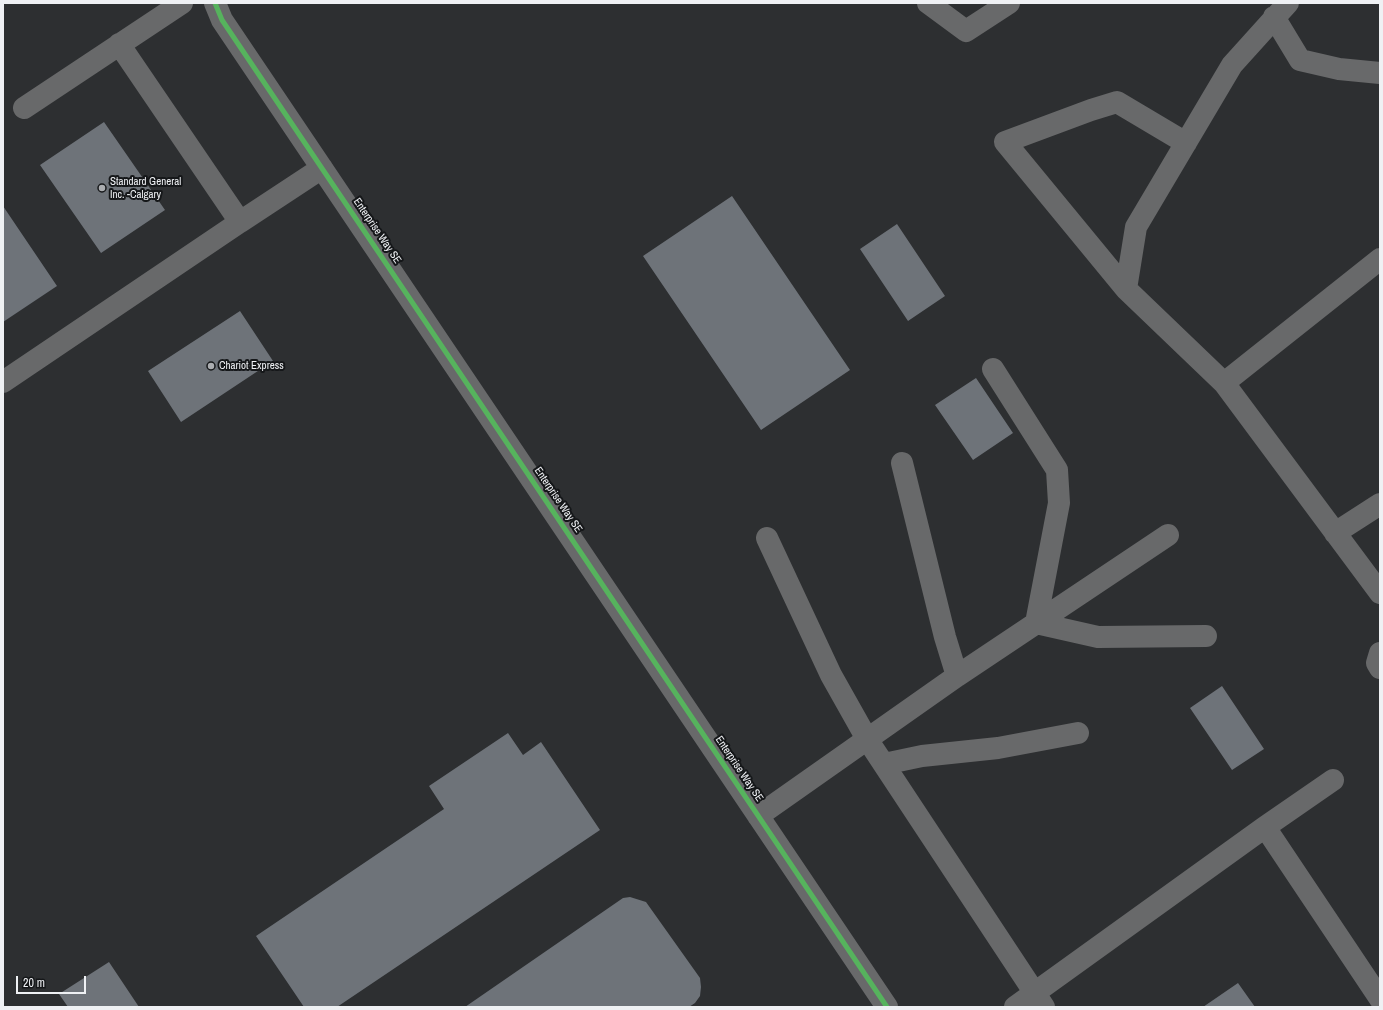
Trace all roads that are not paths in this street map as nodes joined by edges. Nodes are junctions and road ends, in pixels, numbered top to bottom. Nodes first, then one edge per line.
1 (182, 3) edge
2 (215, 3) edge
3 (928, 3) edge
4 (1009, 3) edge
5 (1281, 10) edge
6 (119, 44) junction
7 (1380, 73) edge
8 (24, 108) dead end
9 (1186, 143) junction
10 (322, 168) junction
11 (240, 222) junction
12 (1380, 259) edge
13 (1126, 289) junction
14 (993, 369) dead end
15 (3, 382) edge
16 (1224, 383) junction
17 (902, 463) dead end
18 (1380, 504) edge
19 (1335, 533) junction
20 (1168, 534) dead end
21 (767, 538) dead end
22 (1380, 593) edge
23 (1036, 623) junction
24 (1206, 636) dead end
25 (1380, 654) edge
26 (1380, 668) edge
27 (957, 676) junction
28 (1078, 733) dead end
29 (867, 739) junction
30 (884, 764) junction
31 (1333, 780) dead end
32 (758, 816) junction
33 (1266, 827) junction
34 (1380, 999) edge
35 (1039, 1000) edge
36 (887, 1007) edge
37 (1015, 1007) edge

1 - 6 street
2 - 10 street, Enterprise Way SE
3 - 4 street
5 - 7 street
5 - 9 street
6 - 8 street
6 - 11 street
9 - 13 street
9 - 13 street
10 - 11 street
10 - 32 street, Enterprise Way SE
11 - 15 street
12 - 16 street
13 - 16 street
14 - 23 street
16 - 19 street
17 - 27 street
18 - 19 street
19 - 22 street
20 - 23 street
21 - 29 street
23 - 24 street
23 - 27 street
25 - 26 street
27 - 29 street
28 - 30 street
29 - 30 street
29 - 32 street
30 - 35 street
31 - 33 street
32 - 36 street, Enterprise Way SE
33 - 34 street
33 - 35 street
35 - 37 street

